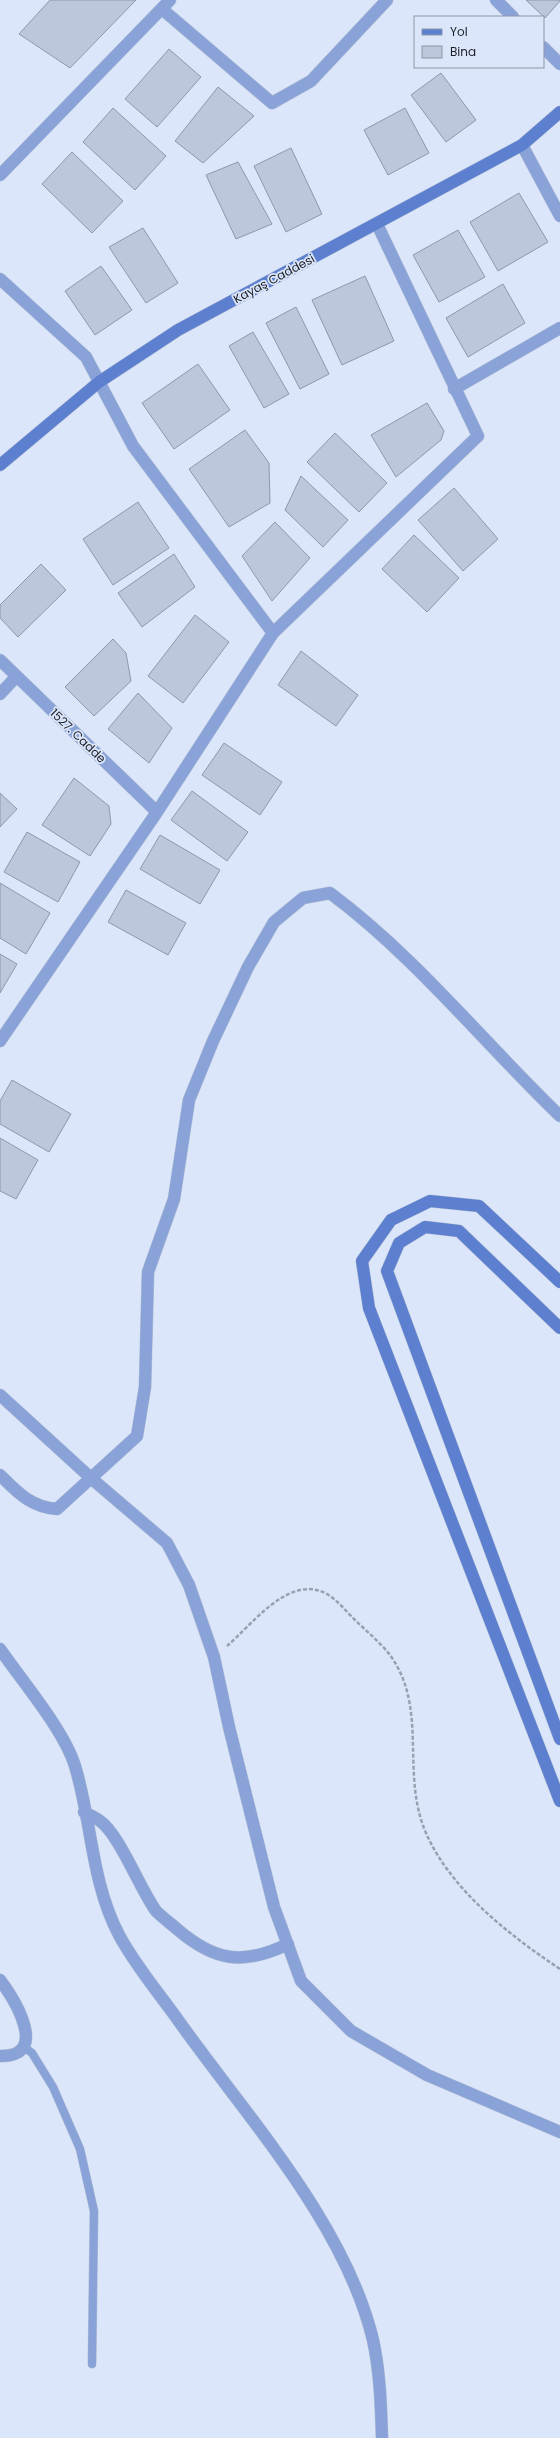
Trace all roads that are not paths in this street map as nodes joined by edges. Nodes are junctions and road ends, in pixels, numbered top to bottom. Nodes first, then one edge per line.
1 (387, 0) edge
2 (496, 0) edge
3 (166, 4) edge
4 (512, 16) edge
5 (544, 48) edge
6 (560, 64) edge
7 (560, 112) edge
8 (522, 146) junction
9 (0, 175) edge
10 (560, 216) edge
11 (377, 224) junction
12 (0, 279) edge
13 (560, 328) edge
14 (99, 382) junction
15 (454, 389) junction
16 (0, 465) edge
17 (273, 633) junction
18 (0, 660) edge
19 (16, 677) junction
20 (0, 694) edge
21 (157, 812) junction
22 (0, 1041) edge
23 (560, 1116) edge
24 (560, 1282) edge
25 (560, 1328) edge
26 (0, 1395) edge
27 (0, 1475) edge
28 (92, 1479) junction
29 (0, 1649) edge
30 (560, 1739) edge
31 (560, 1801) edge
32 (84, 1812) junction
33 (288, 1944) junction
34 (0, 1980) edge
35 (24, 2047) junction
36 (0, 2056) edge
37 (560, 2132) edge
38 (92, 2364) dead end
39 (382, 2438) edge

1 - 3 street
2 - 4 street
3 - 9 street
5 - 6 street
7 - 8 street, Kayaş Caddesi
8 - 10 street
8 - 11 street, Kayaş Caddesi
11 - 14 street, Kayaş Caddesi
11 - 15 street
12 - 14 street
13 - 15 street
14 - 16 street, Kayaş Caddesi
14 - 17 street
15 - 17 street
17 - 21 street
18 - 19 street, 1527. Cadde
19 - 20 street
19 - 21 street, 1527. Cadde
21 - 22 street
23 - 28 street
24 - 31 street
25 - 30 street
26 - 28 street
27 - 28 street
28 - 33 street
29 - 32 street
32 - 33 street
32 - 39 street
33 - 37 street
34 - 35 street
35 - 36 street
35 - 38 lane

